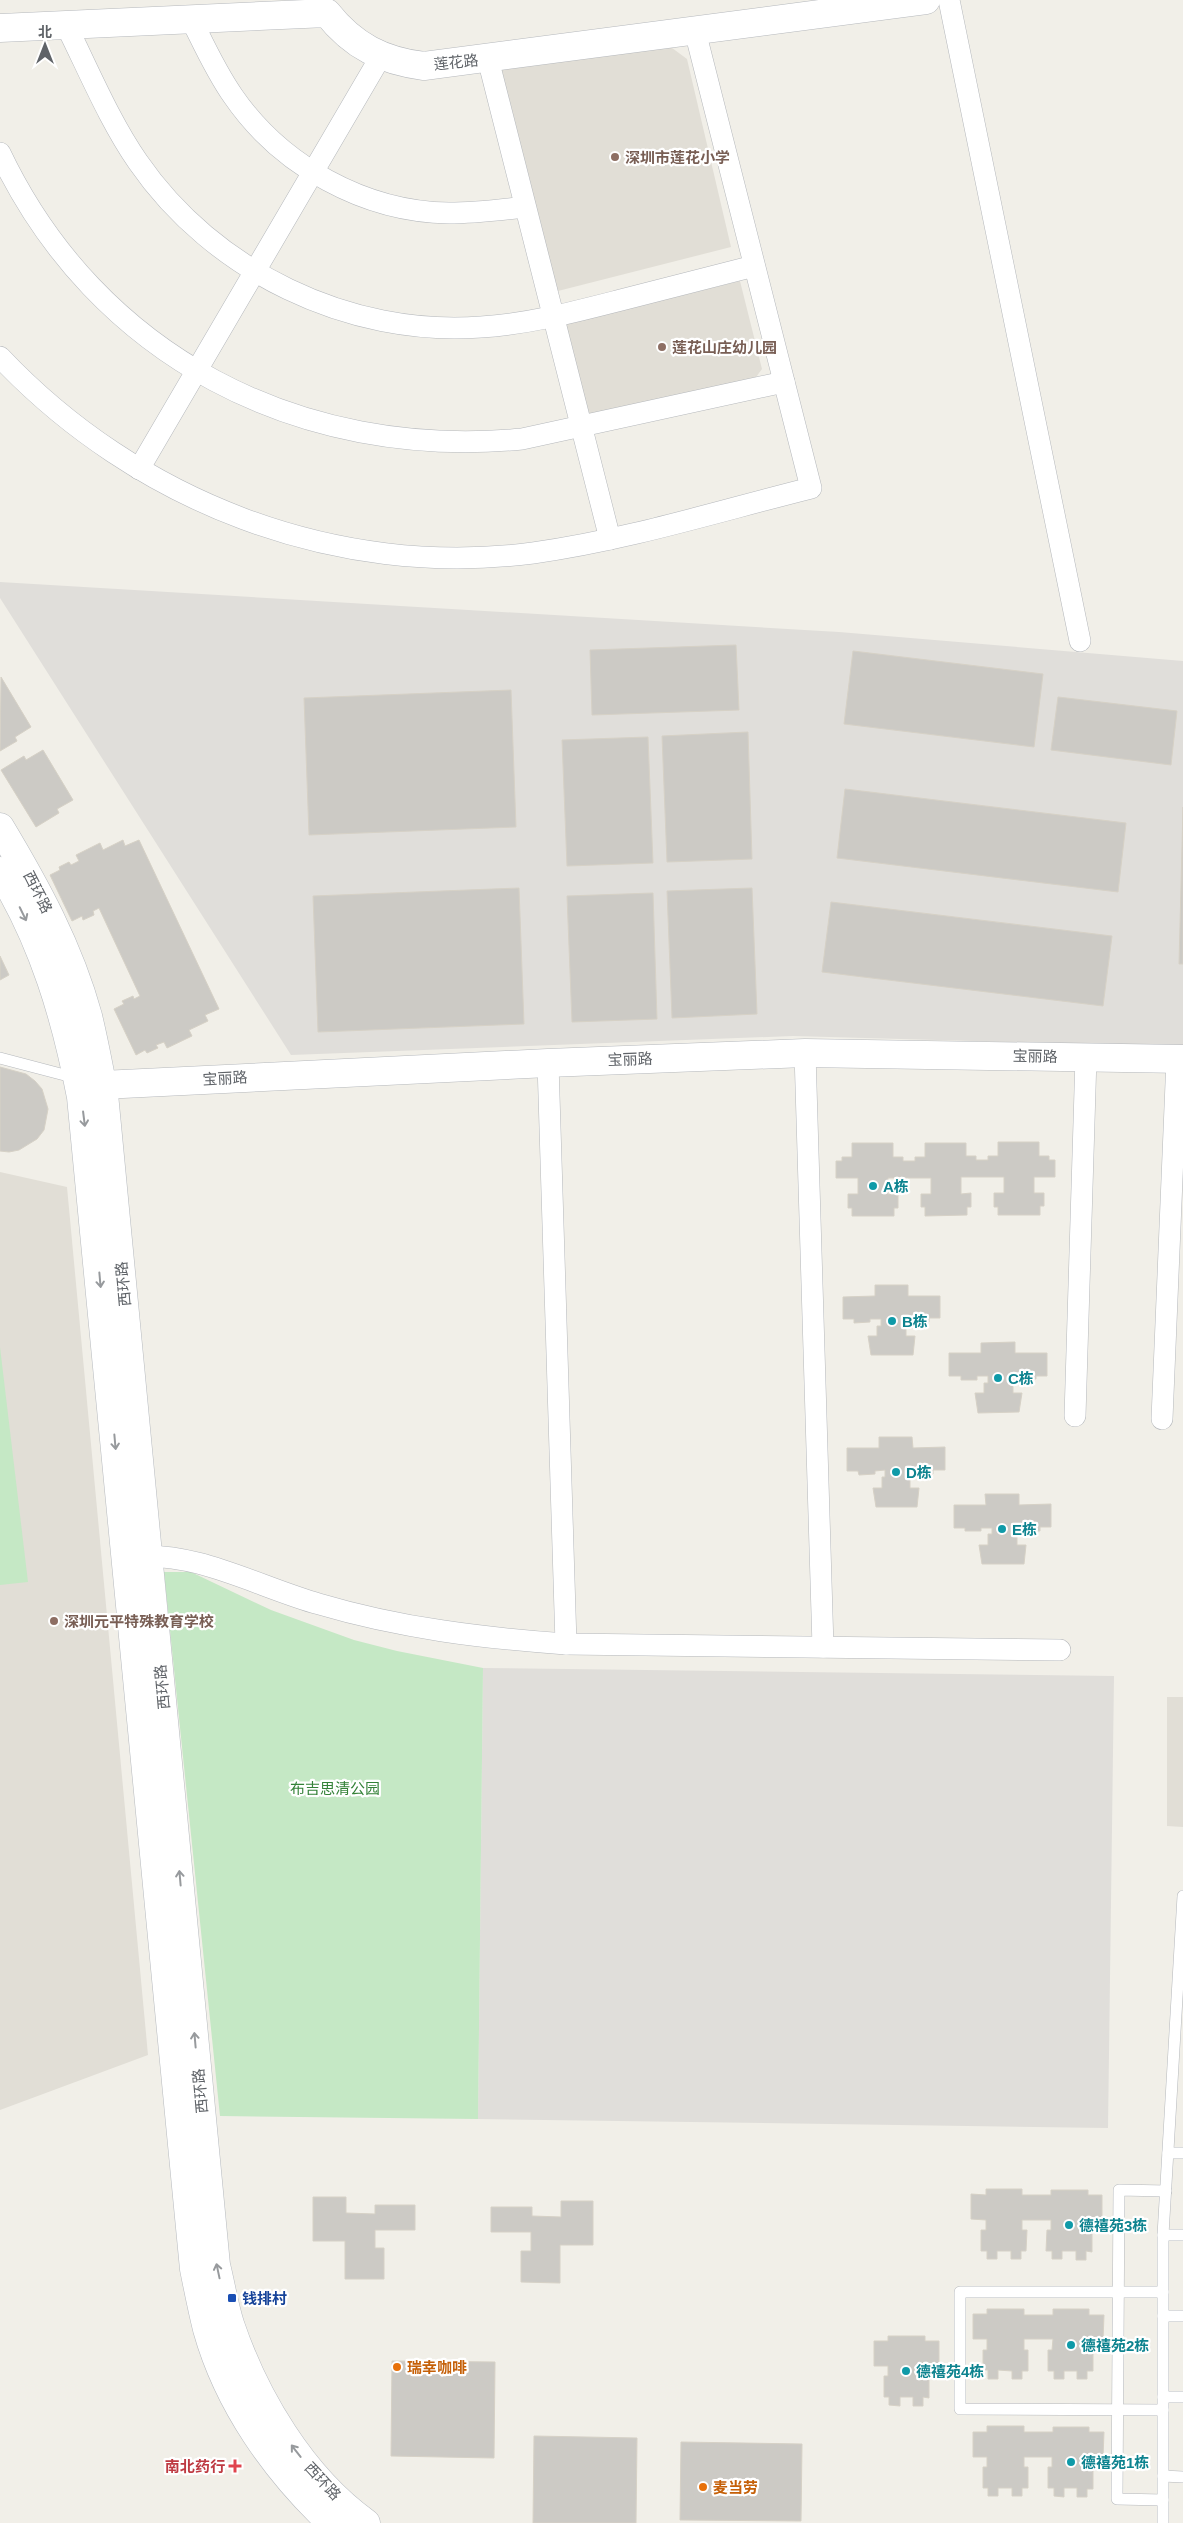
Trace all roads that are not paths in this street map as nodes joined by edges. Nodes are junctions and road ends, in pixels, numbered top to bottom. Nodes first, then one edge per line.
1 (926, 0) edge
2 (949, 0) edge
3 (323, 7) edge
4 (811, 8) edge
5 (191, 19) junction
6 (66, 25) junction
7 (0, 28) edge
8 (694, 31) junction
9 (381, 56) junction
10 (488, 59) junction
11 (0, 153) edge
12 (314, 172) junction
13 (525, 207) junction
14 (754, 266) junction
15 (255, 271) junction
16 (554, 317) junction
17 (0, 357) edge
18 (197, 370) junction
19 (784, 382) junction
20 (581, 426) junction
21 (139, 469) junction
22 (610, 539) junction
23 (1080, 641) dead end
24 (0, 826) edge
25 (0, 871) edge
26 (805, 1053) junction
27 (1086, 1057) junction
28 (0, 1058) edge
29 (1180, 1059) edge
30 (548, 1063) junction
31 (90, 1081) junction
32 (1075, 1416) dead end
33 (1162, 1419) dead end
34 (137, 1556) junction
35 (566, 1644) junction
36 (823, 1647) junction
37 (1060, 1650) dead end
38 (1183, 1896) edge
39 (1180, 1984) edge
40 (1178, 2070) edge
41 (1168, 2152) junction
42 (1183, 2152) edge
43 (1166, 2191) junction
44 (1163, 2235) junction
45 (1183, 2235) edge
46 (1118, 2292) junction
47 (1163, 2292) junction
48 (1163, 2316) junction
49 (1183, 2316) edge
50 (1163, 2397) junction
51 (1183, 2397) edge
52 (1117, 2410) junction
53 (1163, 2410) junction
54 (1163, 2476) junction
55 (1183, 2476) edge
56 (1163, 2500) junction
57 (331, 2523) edge
58 (366, 2523) edge
59 (1163, 2523) edge

1 - 4 main road, 莲花路
2 - 23 street
3 - 5 main road, 莲花路
3 - 9 main road, 莲花路
4 - 8 main road, 莲花路
5 - 6 main road, 莲花路
5 - 12 street
6 - 7 main road, 莲花路
6 - 15 street
8 - 10 main road, 莲花路
8 - 14 street
9 - 10 main road, 莲花路
9 - 12 street
10 - 13 street
11 - 18 street
12 - 13 street
12 - 15 street
13 - 16 street
14 - 16 street
14 - 19 street
15 - 16 street
15 - 18 street
16 - 20 street
17 - 21 street
18 - 20 street
18 - 21 street
19 - 20 street
19 - 22 street
20 - 22 street
21 - 22 street
24 - 31 main road, 西环路
25 -> 31 main road, 西环路
26 - 27 main road, 宝丽路
26 - 30 main road, 宝丽路
26 - 36 street
27 - 29 main road, 宝丽路
27 - 32 street
28 - 31 lane
29 - 33 street
30 - 31 main road, 宝丽路
30 - 35 street
31 - 34 main road, 西环路
34 - 35 street
34 - 57 main road, 西环路
58 -> 34 main road, 西环路
35 - 36 street
36 - 37 street
38 - 39 lane
39 - 40 lane
40 - 41 lane
41 - 42 lane
41 - 43 lane
43 - 44 lane
43 - 46 lane
44 - 45 lane
44 - 47 lane
46 - 47 lane
46 - 52 lane
46 - 52 lane
47 - 48 lane
48 - 49 lane
48 - 50 lane
50 - 51 lane
50 - 53 lane
52 - 53 lane
52 - 56 lane
53 - 54 lane
54 - 55 lane
54 - 56 lane
56 - 59 lane

